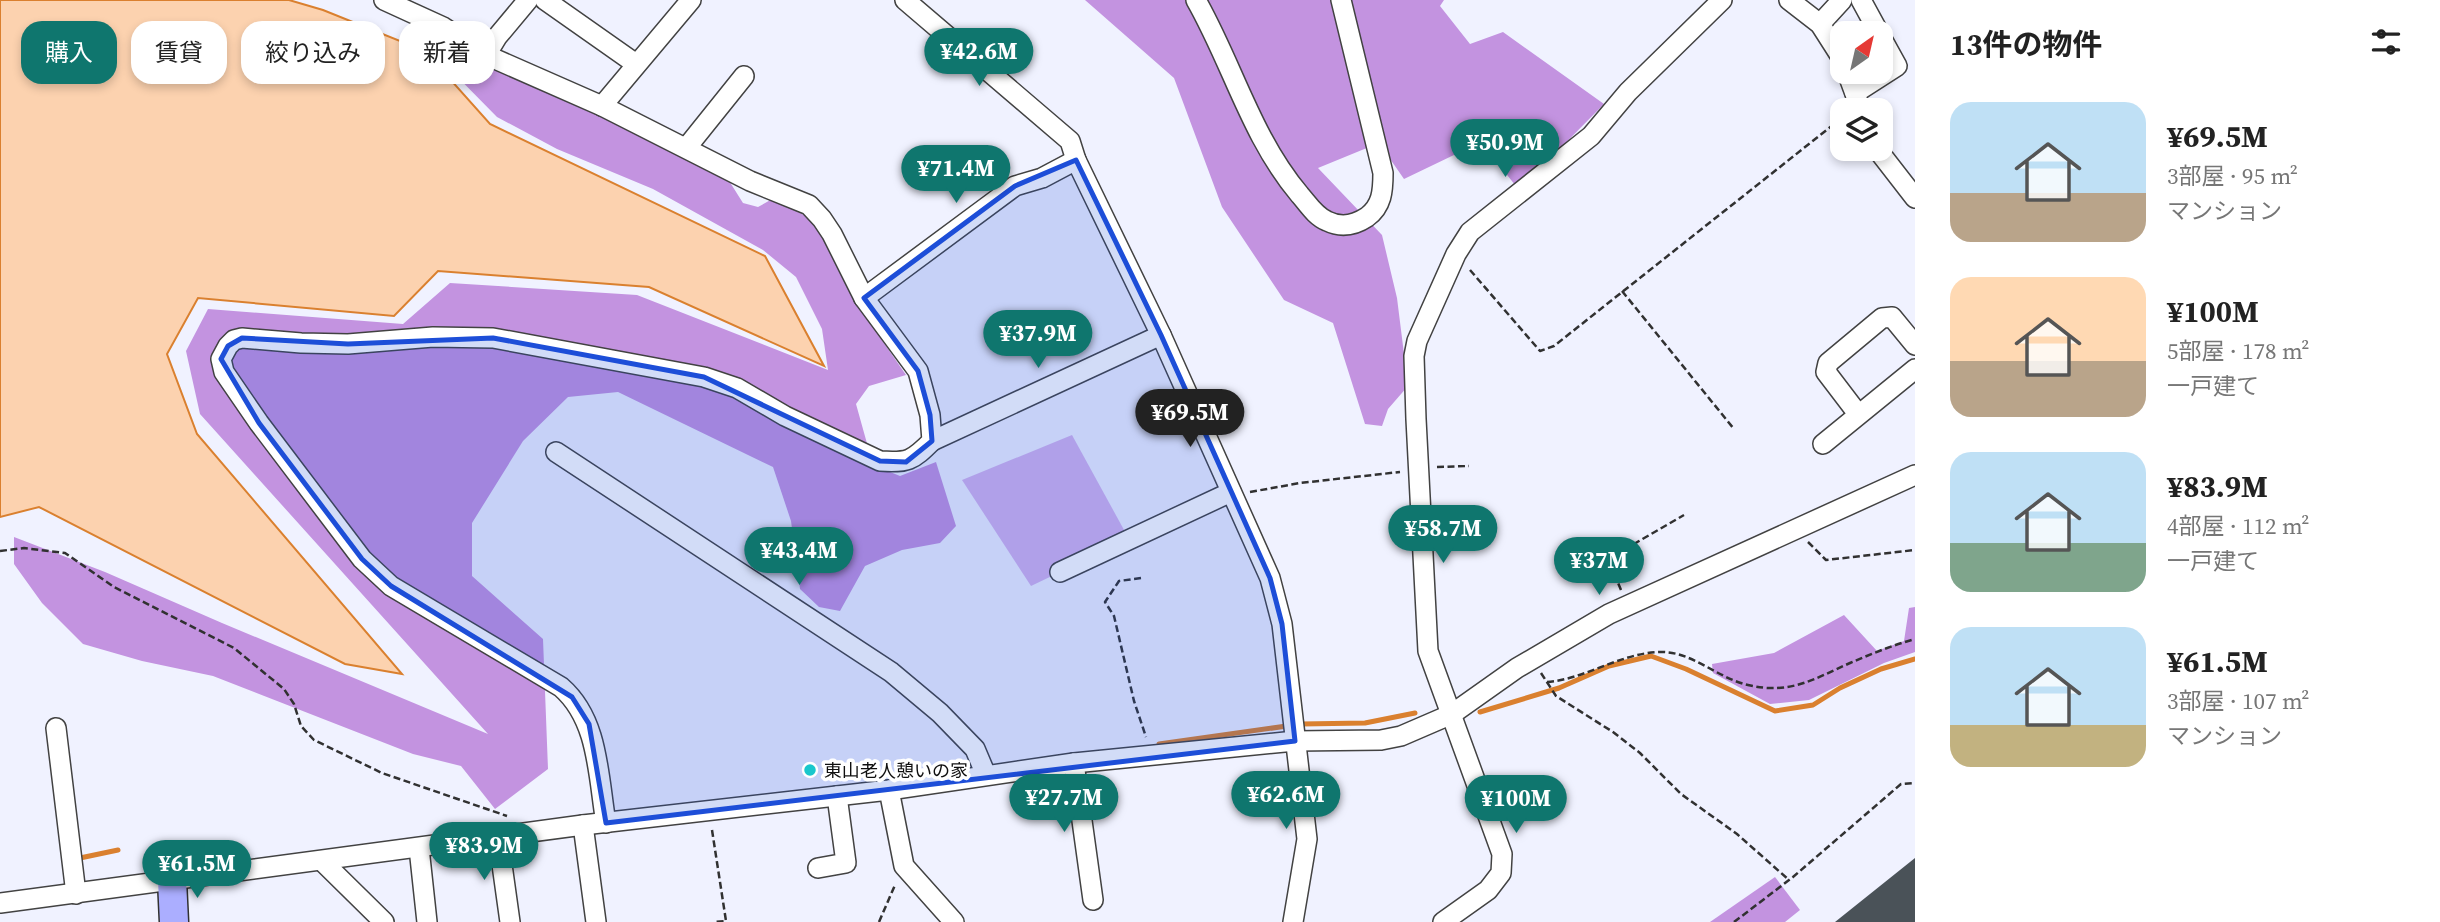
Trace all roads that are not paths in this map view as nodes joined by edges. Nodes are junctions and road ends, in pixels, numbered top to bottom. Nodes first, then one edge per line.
1 (384, 0) edge
2 (528, 0) edge
3 (545, 0) edge
4 (691, 0) edge
5 (905, 0) edge
6 (1196, 0) edge
7 (1341, 0) edge
8 (1722, 0) edge
9 (1789, 0) edge
10 (1842, 0) edge
11 (1861, 0) edge
12 (430, 21) edge
13 (1872, 21) edge
14 (1820, 24) junction
15 (495, 40) edge
16 (1830, 40) edge
17 (495, 59) edge
18 (636, 64) junction
19 (744, 76) dead end
20 (1878, 84) edge
21 (1862, 98) edge
22 (602, 106) junction
23 (687, 147) junction
24 (1076, 160) junction
25 (1886, 161) edge
26 (1915, 198) edge
27 (864, 298) junction
28 (1161, 335) junction
29 (1915, 345) edge
30 (1915, 369) edge
31 (1857, 414) junction
32 (932, 441) junction
33 (1823, 444) dead end
34 (555, 452) dead end
35 (1915, 475) edge
36 (1233, 496) junction
37 (1060, 572) dead end
38 (1452, 714) junction
39 (56, 728) dead end
40 (1295, 741) junction
41 (1074, 763) junction
42 (986, 775) junction
43 (889, 790) junction
44 (836, 796) junction
45 (606, 823) junction
46 (583, 825) junction
47 (498, 836) junction
48 (419, 848) junction
49 (322, 861) junction
50 (818, 867) dead end
51 (172, 880) junction
52 (76, 894) junction
53 (1093, 900) dead end
54 (0, 903) edge
55 (174, 922) edge
56 (384, 922) edge
57 (427, 922) edge
58 (510, 922) edge
59 (597, 922) edge
60 (954, 922) edge
61 (1293, 922) edge
62 (1443, 922) edge

1 - 12 street
2 - 15 street
3 - 18 street
4 - 18 street
5 - 24 street
6 - 7 street
8 - 38 street
9 - 14 street
10 - 14 street
11 - 13 street
14 - 16 street
17 - 22 street
18 - 22 street
19 - 23 street
20 - 21 street
22 - 23 street
23 - 27 street
24 - 27 street
24 - 28 street
25 - 26 street
27 - 32 street
28 - 32 street
28 - 36 street
29 - 31 street
30 - 31 street
31 - 33 street
32 - 45 street
34 - 42 street
35 - 38 street
36 - 37 street
36 - 40 street
38 - 40 street
38 - 62 street
39 - 52 street
40 - 41 street
40 - 61 street
41 - 42 street
41 - 53 street
42 - 43 street
43 - 44 street
43 - 60 street
44 - 45 street
44 - 50 street
45 - 46 street
46 - 47 street
46 - 59 street
47 - 48 street
47 - 58 street
48 - 49 street
48 - 57 street
49 - 51 street
49 - 56 street
51 - 52 street
51 - 55 street
52 - 54 street

